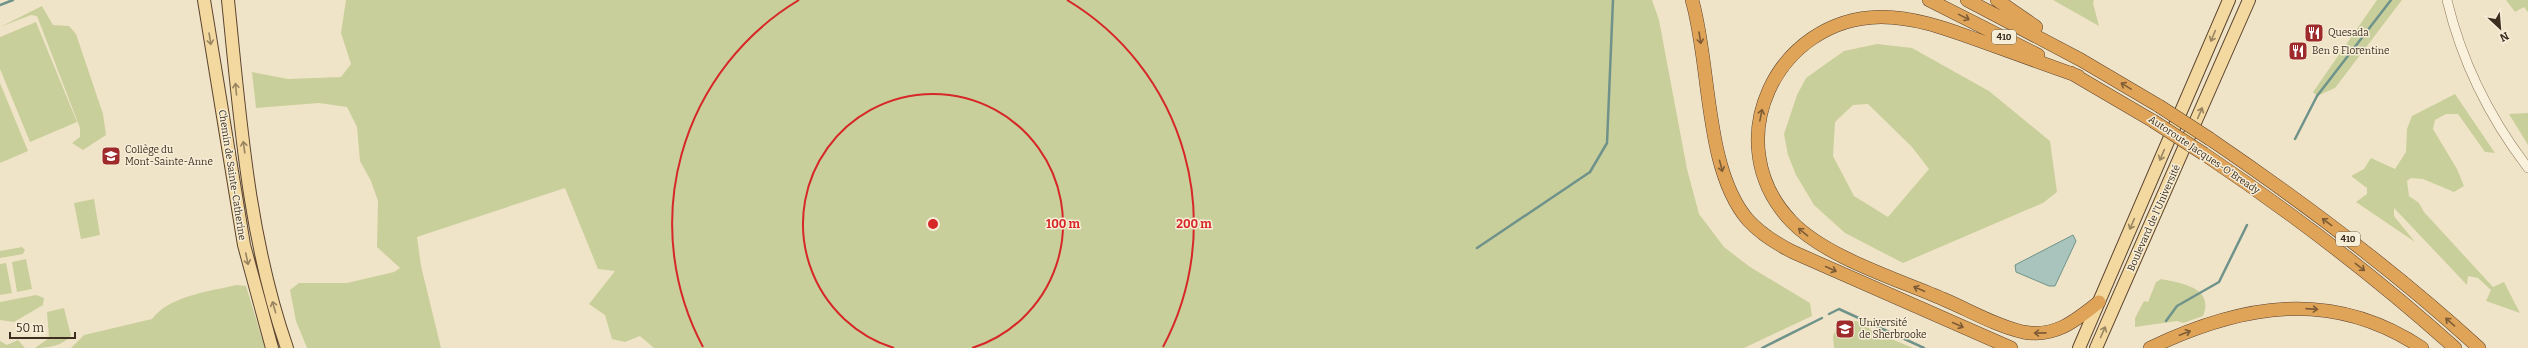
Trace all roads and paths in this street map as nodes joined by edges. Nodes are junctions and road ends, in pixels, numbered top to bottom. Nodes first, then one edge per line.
1 (204, 0) edge
2 (228, 0) edge
3 (1692, 0) edge
4 (1929, 0) edge
5 (1968, 0) edge
6 (1997, 0) edge
7 (2229, 0) edge
8 (2249, 0) edge
9 (2447, 0) edge
10 (2081, 60) junction
11 (2078, 76) junction
12 (2528, 168) edge
13 (2099, 302) junction
14 (272, 348) edge
15 (287, 348) edge
16 (2011, 348) edge
17 (2079, 348) edge
18 (2096, 348) edge
19 (2150, 348) edge
20 (2422, 348) edge
21 (2455, 348) edge
22 (2479, 348) edge

1 -> 14 main road, Chemin de Sainte-Catherine
15 -> 2 main road, Chemin de Sainte-Catherine
3 -> 16 highway
4 -> 11 highway, Autoroute Jacques-O'Bready / 410
5 - 10 highway, Autoroute Jacques-O'Bready / 410
6 - 10 highway
7 -> 13 main road, Boulevard de l'Université
18 -> 8 main road, Boulevard de l'Université
9 - 12 street
22 -> 10 highway, Autoroute Jacques-O'Bready / 410, bridge
13 -> 11 highway
11 -> 21 highway, Autoroute Jacques-O'Bready / 410, bridge
13 - 17 main road, Boulevard de l'Université
19 -> 20 highway

